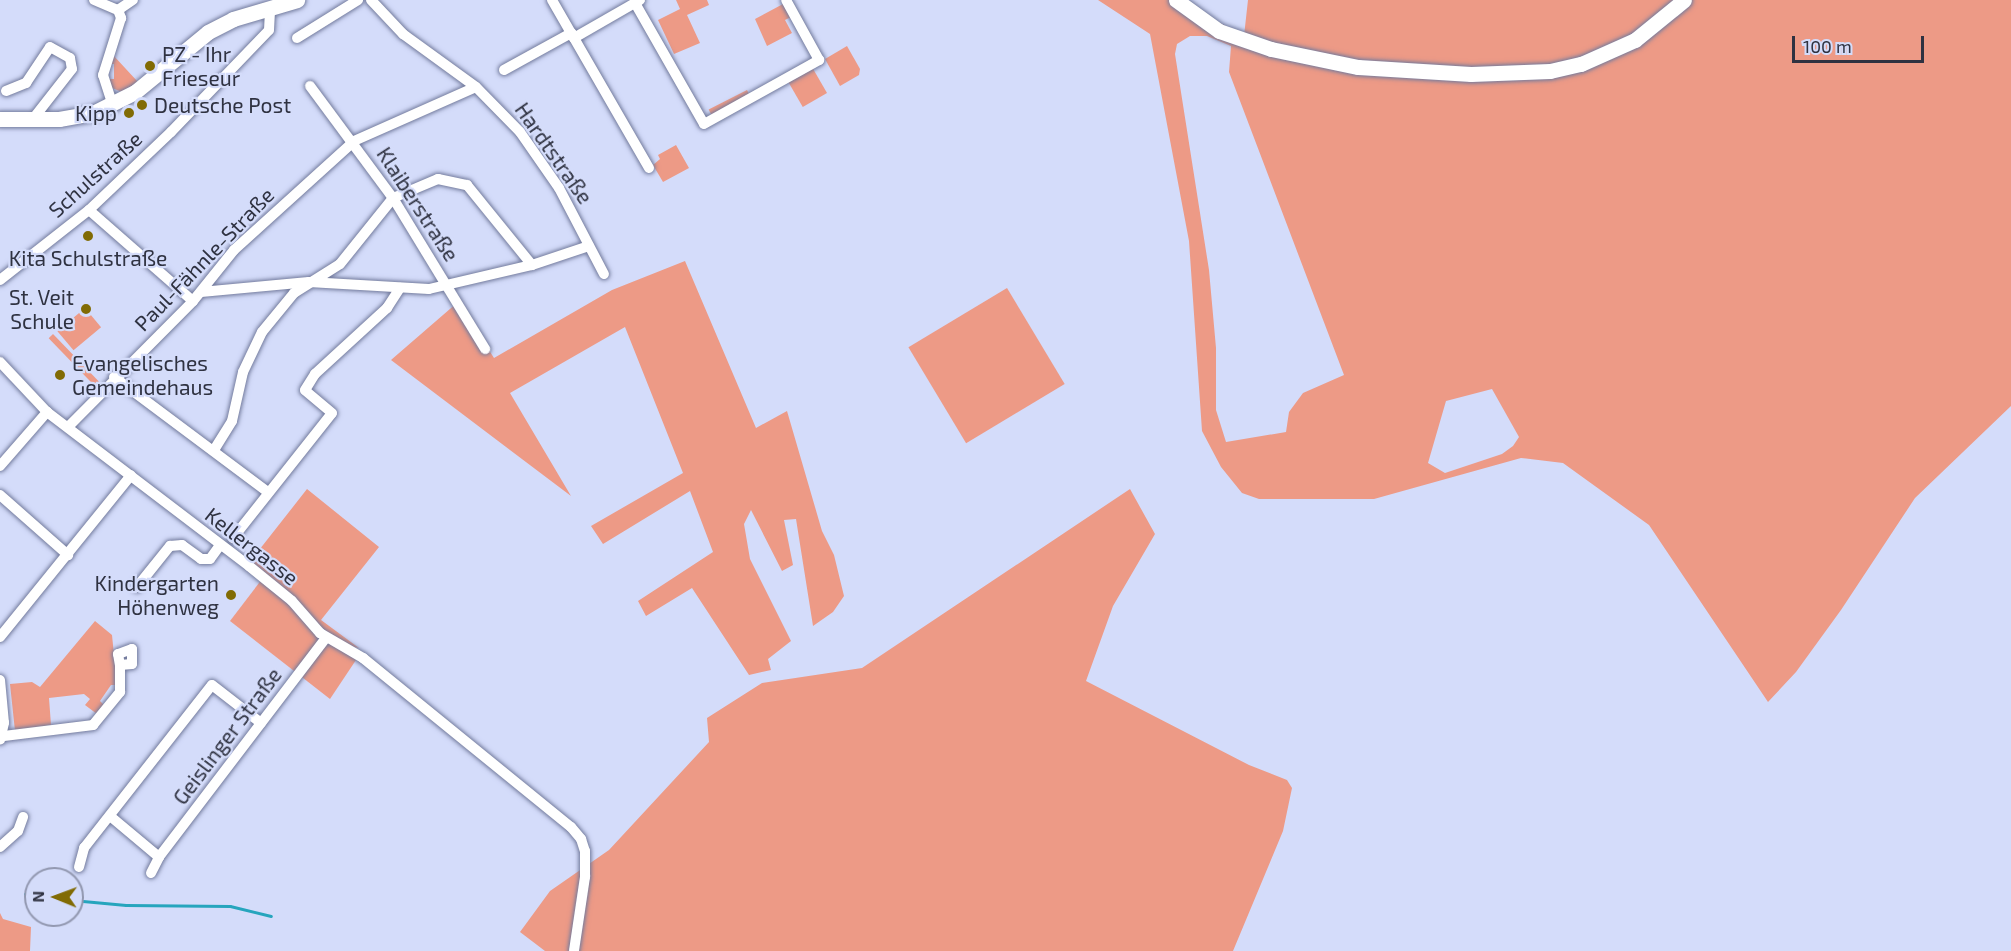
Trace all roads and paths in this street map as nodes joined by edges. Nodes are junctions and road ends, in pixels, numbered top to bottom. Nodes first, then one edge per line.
1 (94, 0) edge
2 (133, 0) edge
3 (297, 0) edge
4 (358, 0) edge
5 (371, 0) edge
6 (552, 0) edge
7 (786, 0) edge
8 (1176, 0) edge
9 (1684, 0) edge
10 (638, 1) edge
11 (270, 8) junction
12 (118, 10) junction
13 (573, 35) junction
14 (297, 38) dead end
15 (504, 70) dead end
16 (310, 87) dead end
17 (476, 87) junction
18 (6, 91) dead end
19 (113, 105) junction
20 (0, 119) edge
21 (33, 119) junction
22 (354, 141) junction
23 (649, 168) dead end
24 (393, 198) junction
25 (89, 210) junction
26 (589, 246) junction
27 (532, 266) junction
28 (604, 274) dead end
29 (0, 280) edge
30 (309, 282) junction
31 (447, 286) junction
32 (400, 288) junction
33 (201, 292) junction
34 (193, 301) junction
35 (485, 349) dead end
36 (0, 362) edge
37 (114, 377) junction
38 (47, 412) junction
39 (68, 427) junction
40 (214, 450) junction
41 (0, 466) edge
42 (131, 476) junction
43 (268, 492) junction
44 (0, 495) edge
45 (233, 538) dead end
46 (220, 545) junction
47 (68, 555) junction
48 (137, 587) dead end
49 (0, 637) edge
50 (326, 638) junction
51 (120, 665) dead end
52 (0, 680) edge
53 (261, 723) junction
54 (2, 738) edge
55 (110, 816) junction
56 (23, 817) dead end
57 (0, 847) edge
58 (159, 857) junction
59 (79, 867) dead end
60 (152, 873) dead end
61 (574, 951) edge

1 - 12 street
2 - 12 street
3 - 11 main road
4 - 14 street
5 - 17 street, Hardtstraße
6 - 13 street
7 - 10 street
8 - 9 main road
10 - 13 street
11 - 19 main road
11 - 25 street, Schulstraße
12 - 19 street
13 - 15 street
13 - 23 street
16 - 22 street, Klaiberstraße
17 - 22 street, Paul-Fähnle-Straße
17 - 26 street, Hardtstraße
18 - 21 street
19 - 21 main road
20 - 21 main road
22 - 24 street, Klaiberstraße
22 - 33 street, Paul-Fähnle-Straße
24 - 27 street
24 - 30 street
24 - 31 street, Klaiberstraße
25 - 29 street, Schulstraße
25 - 34 street
26 - 27 street
26 - 28 street, Hardtstraße
27 - 31 street
30 - 32 street
30 - 33 street
30 - 40 street
31 - 32 street
31 - 35 street, Klaiberstraße
32 - 43 street
33 - 34 street, Paul-Fähnle-Straße
34 - 37 street, Paul-Fähnle-Straße
36 - 38 street, Kellergasse
37 - 39 street, Paul-Fähnle-Straße
37 - 40 street
38 - 39 street, Kellergasse
38 - 41 street
39 - 42 street, Kellergasse
40 - 43 street
42 - 46 street, Kellergasse
42 - 47 street
43 - 45 street
44 - 47 street
46 - 48 street
46 - 50 street, Kellergasse
47 - 49 street
50 - 53 street, Geislinger Straße
50 - 61 street, Kellergasse
51 - 54 street
52 - 54 street
53 - 55 street
53 - 58 street, Geislinger Straße
55 - 58 street
55 - 59 street
56 - 57 street
58 - 60 street, Geislinger Straße

